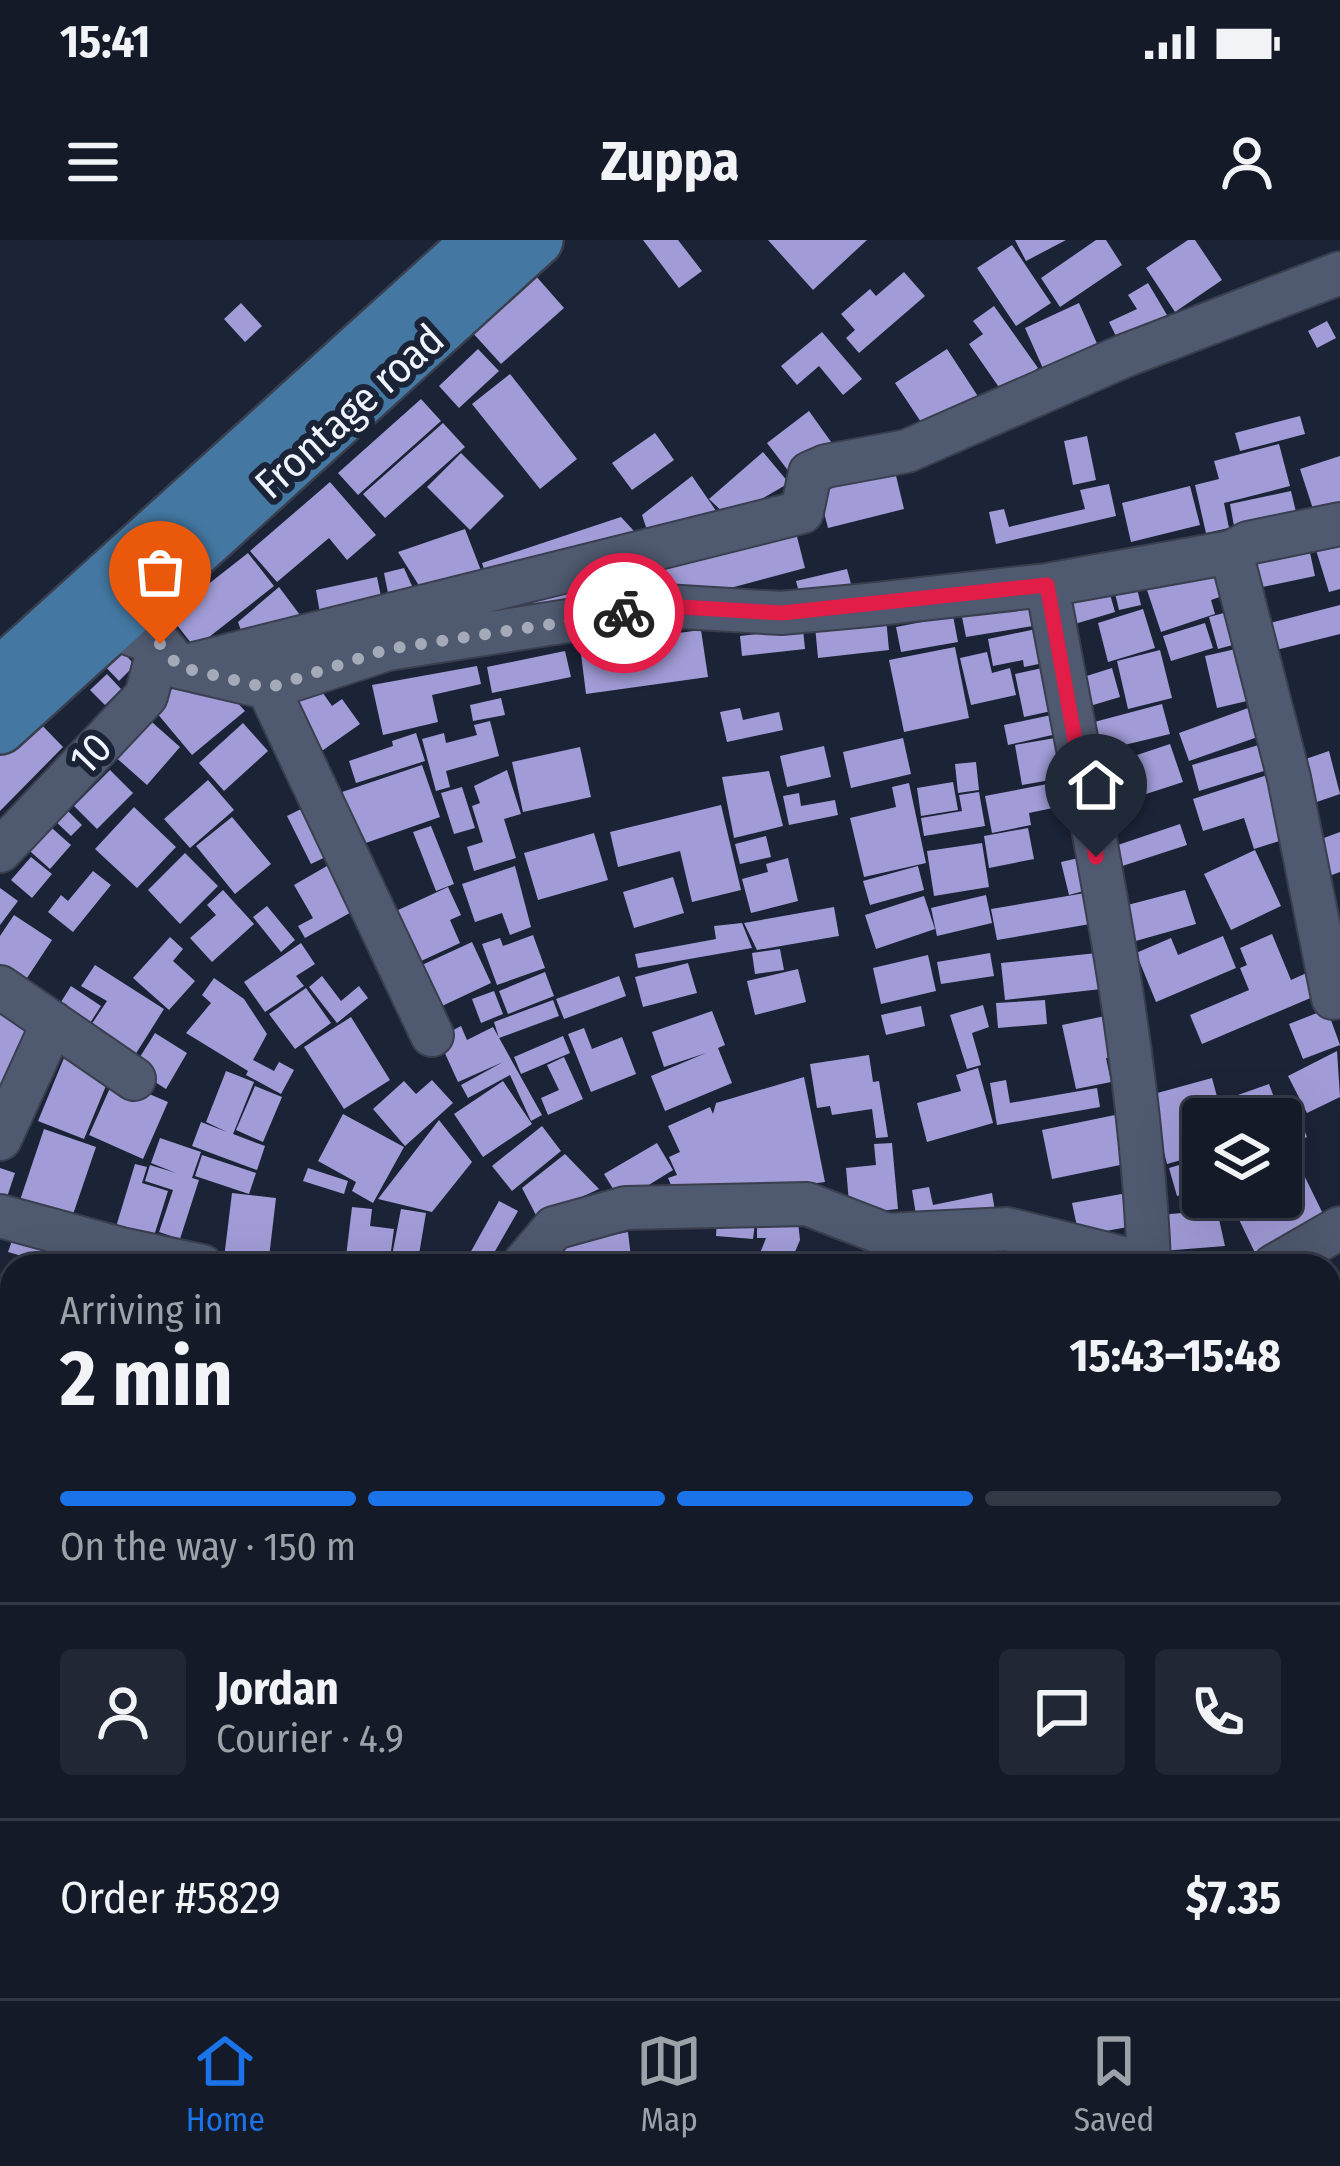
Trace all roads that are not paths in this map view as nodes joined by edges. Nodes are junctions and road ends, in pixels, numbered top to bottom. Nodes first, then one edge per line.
1 (480, 240) edge
2 (537, 240) edge
3 (1340, 273) edge
4 (1340, 524) edge
5 (1231, 552) junction
6 (1047, 585) junction
7 (137, 631) junction
8 (0, 674) edge
9 (268, 688) junction
10 (0, 728) edge
11 (0, 851) edge
12 (0, 987) edge
13 (1333, 998) dead end
14 (53, 1023) junction
15 (432, 1035) dead end
16 (134, 1079) dead end
17 (0, 1138) edge
18 (0, 1216) edge
19 (1340, 1228) edge
20 (141, 1254) edge
21 (532, 1254) edge
22 (1112, 1254) edge
23 (1151, 1254) edge
24 (1295, 1254) edge

1 - 7 main road
2 - 7 main road, Frontage road
3 - 7 street
4 - 5 street
5 - 6 street
5 - 13 street
6 - 9 street
6 - 23 street
7 - 8 main road
7 - 9 street
7 - 10 main road, Frontage road
7 - 11 street, 10
9 - 15 street
12 - 14 street
14 - 16 street
14 - 17 street
18 - 20 street
19 - 24 street
21 - 22 street

